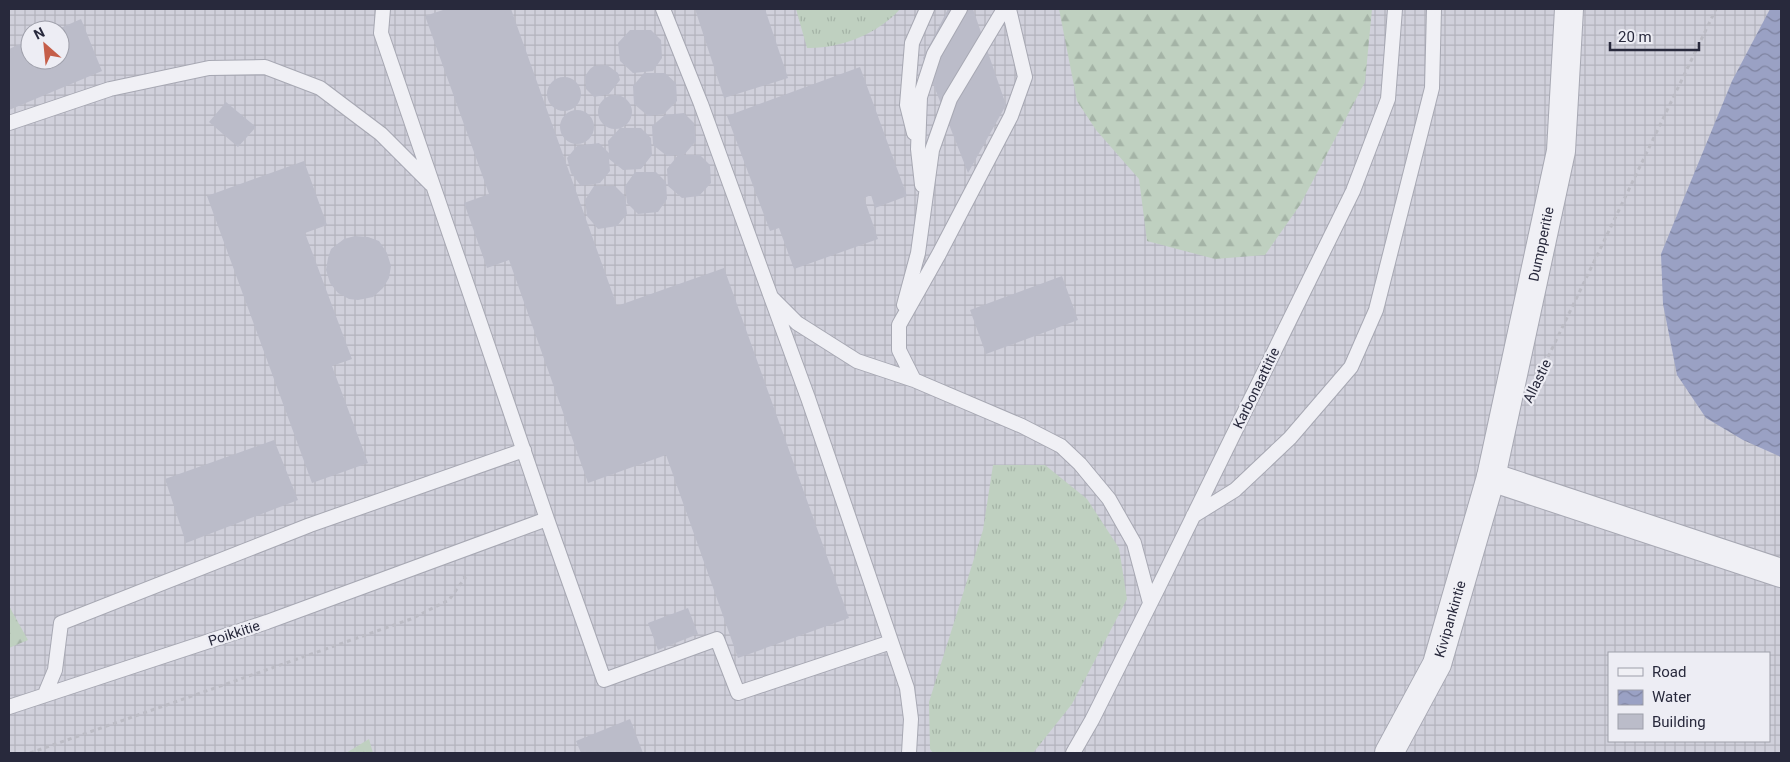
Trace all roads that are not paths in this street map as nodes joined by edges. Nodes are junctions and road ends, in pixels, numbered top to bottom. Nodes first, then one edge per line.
1 (383, 9) edge
2 (663, 9) edge
3 (927, 9) edge
4 (960, 9) edge
5 (1004, 9) edge
6 (1009, 9) edge
7 (1395, 9) edge
8 (1434, 9) edge
9 (1570, 9) edge
10 (9, 123) edge
11 (918, 149) junction
12 (433, 186) junction
13 (925, 203) junction
14 (771, 297) junction
15 (899, 325) junction
16 (914, 380) junction
17 (524, 450) junction
18 (1491, 477) junction
19 (1192, 517) junction
20 (547, 518) junction
21 (1781, 573) edge
22 (1150, 603) junction
23 (891, 642) junction
24 (45, 694) junction
25 (9, 707) edge
26 (909, 753) edge
27 (1073, 753) edge
28 (1389, 753) edge

1 - 12 lane
2 - 14 lane
3 - 11 lane
4 - 11 lane
5 - 13 lane
6 - 15 lane
7 - 19 lane, Karbonaattitie
8 - 19 lane
9 - 18 street, Dumpperitie
10 - 12 lane
11 - 13 lane
12 - 17 lane
13 - 15 lane
14 - 16 lane
14 - 23 lane
15 - 16 lane
16 - 22 lane
17 - 20 lane
17 - 24 lane
18 - 21 street
18 - 28 street, Kivipankintie
19 - 22 lane, Karbonaattitie
20 - 23 lane
20 - 24 lane, Poikkitie
22 - 27 lane, Karbonaattitie
23 - 26 lane
24 - 25 lane, Poikkitie

